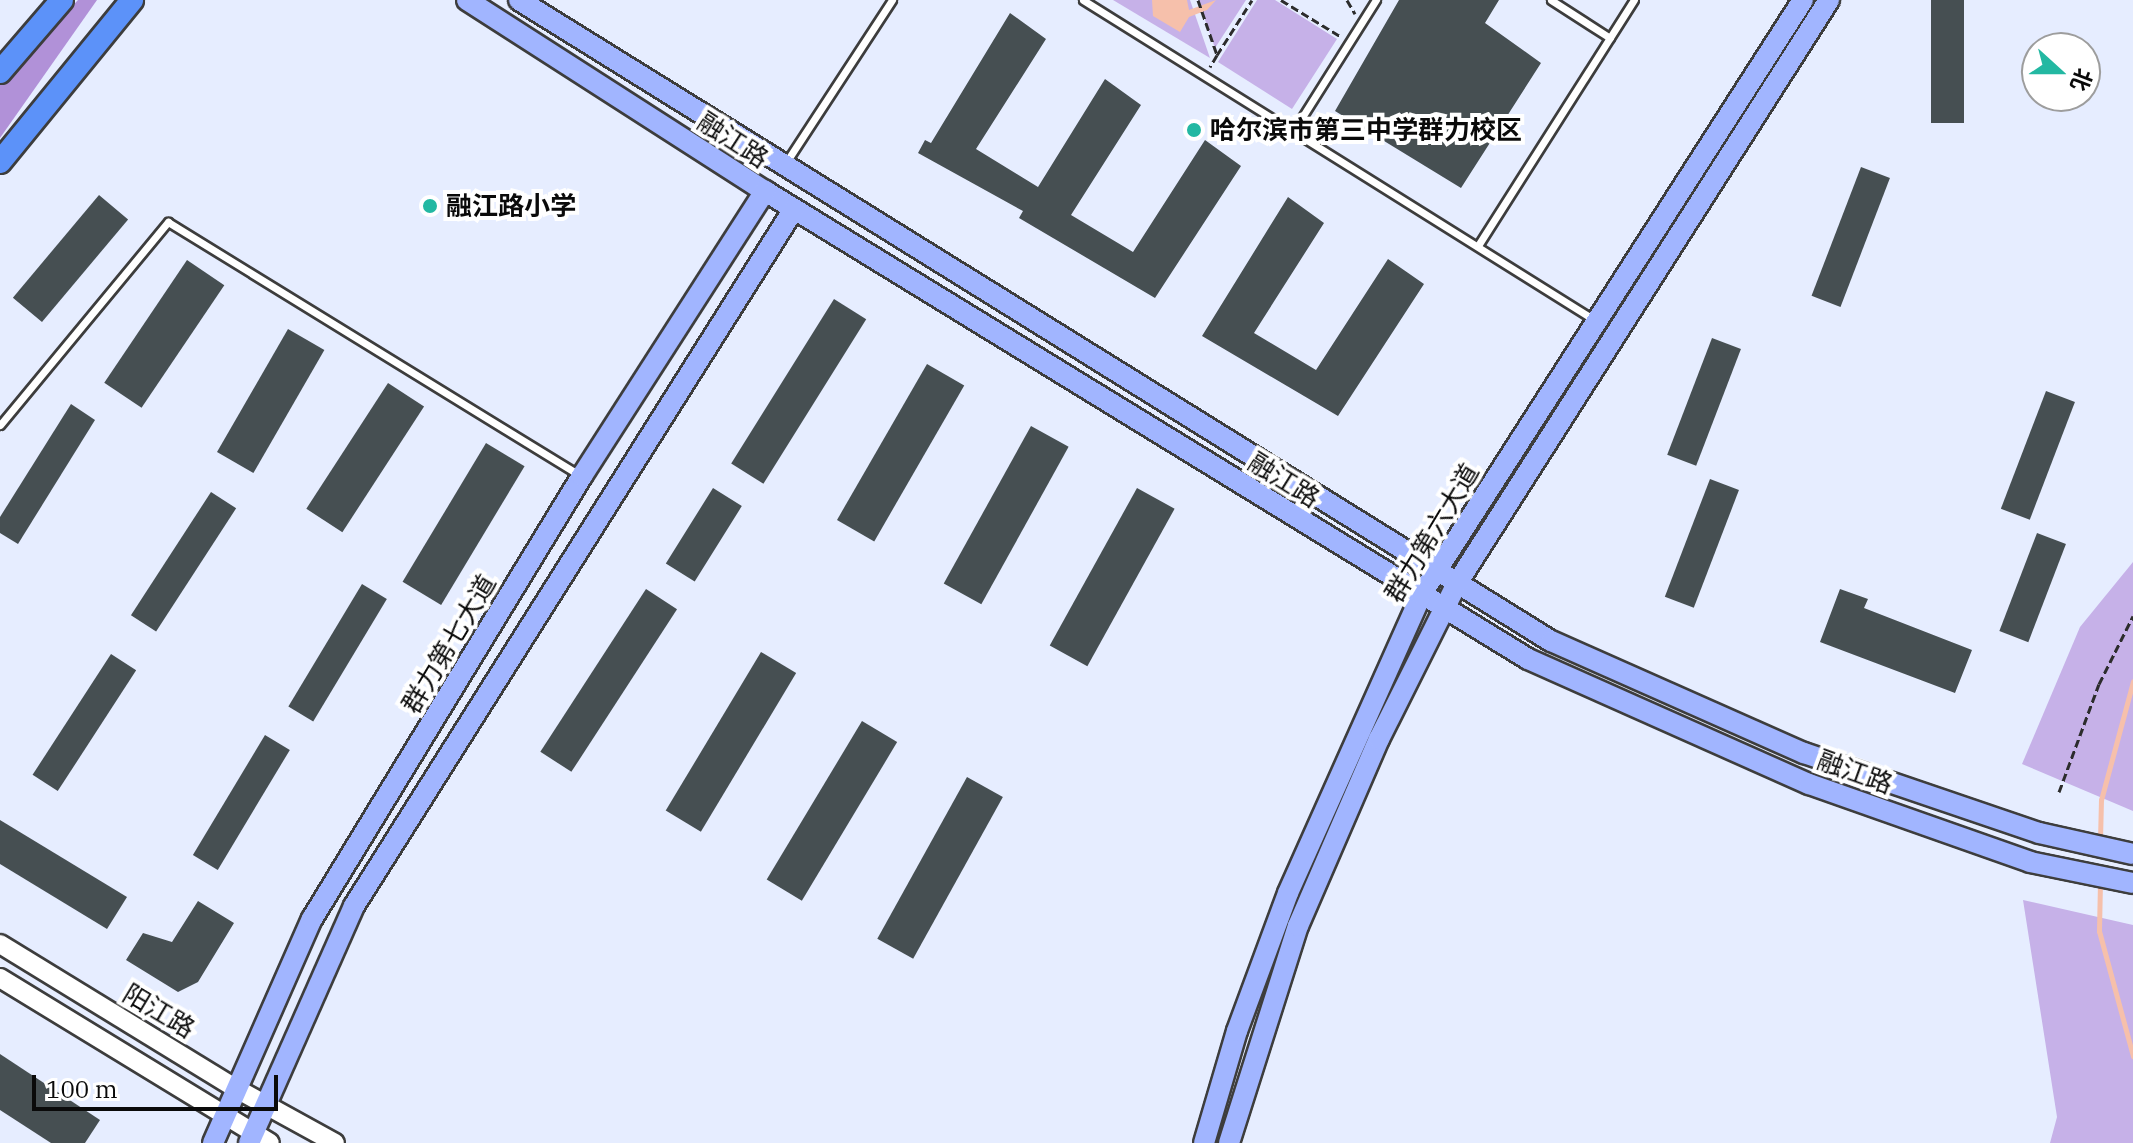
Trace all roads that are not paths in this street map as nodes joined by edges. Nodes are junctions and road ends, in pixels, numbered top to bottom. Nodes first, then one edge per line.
1 (62, 0) edge
2 (132, 0) edge
3 (467, 0) edge
4 (519, 0) edge
5 (892, 0) edge
6 (1083, 0) edge
7 (1376, 0) edge
8 (1551, 0) edge
9 (1634, 0) edge
10 (1803, 0) edge
11 (1829, 0) edge
12 (1610, 38) junction
13 (0, 72) edge
14 (1294, 130) junction
15 (0, 162) edge
16 (783, 166) junction
17 (765, 191) junction
18 (794, 209) junction
19 (1479, 244) junction
20 (1595, 320) junction
21 (0, 425) edge
22 (582, 476) junction
23 (1435, 573) junction
24 (1456, 585) junction
25 (1421, 595) junction
26 (1443, 609) junction
27 (2133, 854) edge
28 (2133, 883) edge
29 (0, 944) edge
30 (0, 978) edge
31 (235, 1088) junction
32 (265, 1105) junction
33 (224, 1117) junction
34 (257, 1140) edge
35 (213, 1143) edge
36 (335, 1143) edge
37 (1204, 1143) edge
38 (1229, 1143) edge

1 - 13 main road
2 - 15 main road
3 - 17 main road, 融江路
4 - 16 main road, 融江路
5 - 16 lane
6 - 14 lane
7 - 14 lane
8 - 12 lane
9 - 12 lane
10 - 20 main road, 群力第六大道
11 - 24 main road, 群力第六大道
12 - 19 lane
14 - 19 lane
16 - 23 main road, 融江路
17 - 18 main road, 融江路
17 - 22 main road, 群力第七大道
18 - 25 main road, 融江路
18 - 32 main road
19 - 20 lane
20 - 23 main road, 群力第六大道
21 - 22 lane
22 - 31 main road, 群力第七大道
23 - 24 main road, 融江路
23 - 25 main road, 群力第六大道
24 - 26 main road, 群力第六大道
24 - 27 main road, 融江路
25 - 26 main road, 融江路
25 - 37 main road, 群力第六大道
26 - 28 main road, 融江路
26 - 38 main road, 群力第六大道
29 - 31 street, 阳江路
30 - 33 street
31 - 32 street, 阳江路
31 - 33 main road, 群力第七大道
32 - 34 main road
32 - 36 street, 阳江路
33 - 34 street
33 - 35 main road, 群力第七大道

